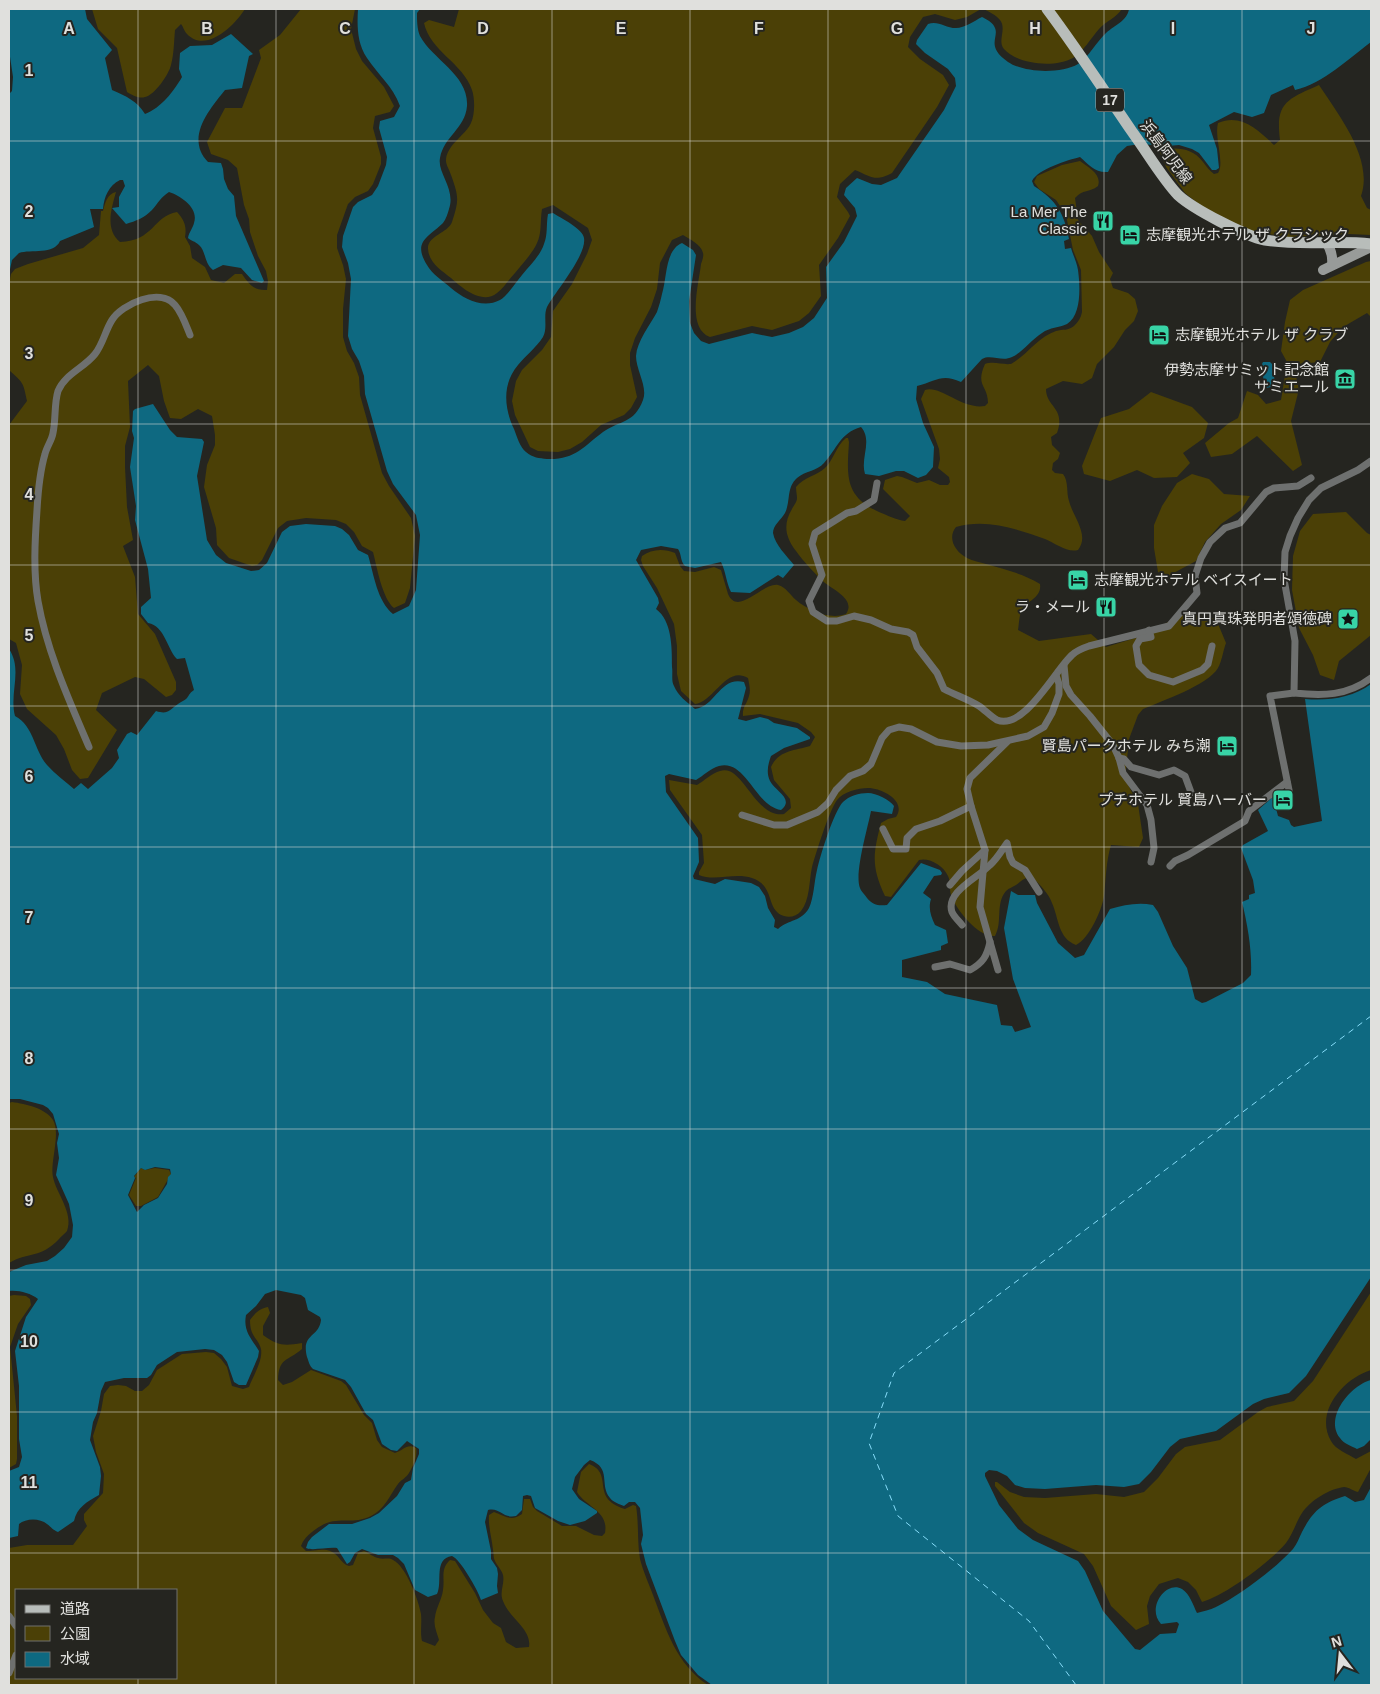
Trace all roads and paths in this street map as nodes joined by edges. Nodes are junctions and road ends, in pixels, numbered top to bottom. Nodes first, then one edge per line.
1 (1047, 9) edge
2 (1326, 242) junction
3 (1371, 246) edge
4 (190, 335) dead end
5 (1371, 461) edge
6 (1312, 478) dead end
7 (877, 482) dead end
8 (1149, 630) junction
9 (1212, 646) dead end
10 (1064, 665) junction
11 (1056, 675) junction
12 (1371, 678) edge
13 (1294, 693) junction
14 (1007, 742) junction
15 (89, 747) dead end
16 (1119, 758) junction
17 (1192, 795) dead end
18 (971, 806) junction
19 (742, 815) dead end
20 (883, 829) dead end
21 (985, 850) junction
22 (1151, 862) dead end
23 (1170, 866) dead end
24 (983, 870) junction
25 (950, 885) dead end
26 (1039, 892) dead end
27 (962, 925) dead end
28 (990, 941) junction
29 (936, 968) dead end
30 (998, 970) dead end
31 (15, 1658) edge
32 (9, 1673) edge

1 - 2 main road, 浜島阿児線 / 17
2 - 3 main road, 浜島阿児線 / 17
2 - 3 street
4 - 15 street
5 - 13 street
6 - 8 street
7 - 11 street
8 - 9 street
8 - 10 street
10 - 11 street
10 - 16 street
11 - 14 street
12 - 13 street
13 - 23 street
14 - 18 street
14 - 19 street
16 - 17 street
16 - 22 street
18 - 20 street
18 - 21 street
21 - 24 street
21 - 25 street
24 - 26 street
24 - 27 street
24 - 28 street
28 - 29 street
28 - 30 street
31 - 32 street

